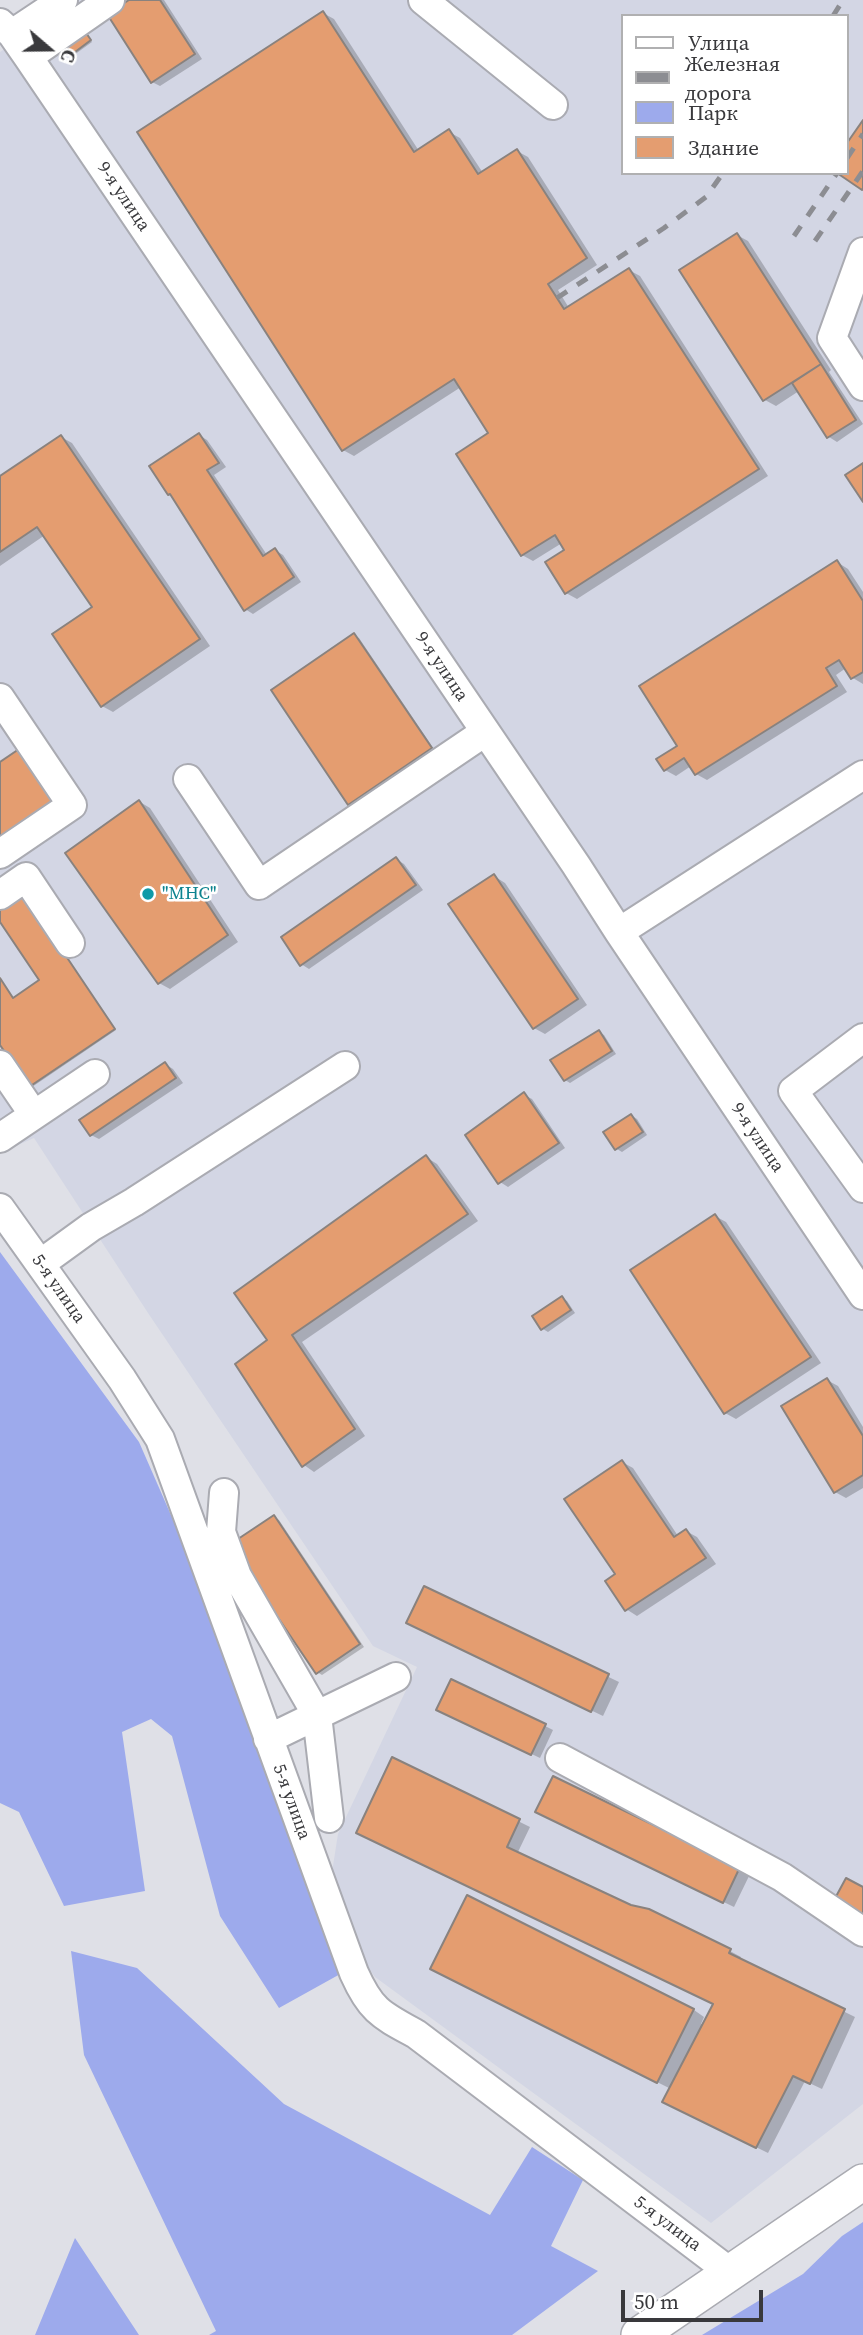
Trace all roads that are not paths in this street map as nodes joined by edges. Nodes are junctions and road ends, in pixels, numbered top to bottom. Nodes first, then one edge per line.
1 (63, 0) edge
2 (110, 0) edge
3 (423, 0) edge
4 (14, 39) edge
5 (553, 105) dead end
6 (863, 251) edge
7 (862, 383) edge
8 (3, 709) edge
9 (485, 732) junction
10 (863, 775) edge
11 (188, 779) dead end
12 (0, 854) edge
13 (0, 895) edge
14 (618, 932) junction
15 (71, 943) dead end
16 (863, 1038) edge
17 (0, 1065) edge
18 (345, 1066) dead end
19 (95, 1074) dead end
20 (34, 1115) junction
21 (0, 1138) edge
22 (863, 1188) edge
23 (0, 1208) edge
24 (40, 1264) junction
25 (863, 1295) edge
26 (224, 1493) dead end
27 (396, 1677) dead end
28 (317, 1715) junction
29 (268, 1739) junction
30 (560, 1758) dead end
31 (329, 1818) dead end
32 (863, 1932) edge
33 (863, 2182) edge
34 (730, 2272) junction
35 (639, 2335) edge

1 - 4 street
2 - 4 street
3 - 5 street
4 - 9 street, 9-я улица
6 - 7 street
8 - 12 street
9 - 11 street
9 - 14 street, 9-я улица
10 - 14 street
13 - 15 street
14 - 25 street, 9-я улица
16 - 22 street
17 - 20 street
18 - 24 street
19 - 20 street
20 - 21 street
23 - 24 street, 5-я улица
24 - 29 street, 5-я улица
26 - 28 street
27 - 28 street
28 - 29 street
28 - 31 street
29 - 34 street, 5-я улица
30 - 32 street
33 - 34 main road
34 - 35 main road

